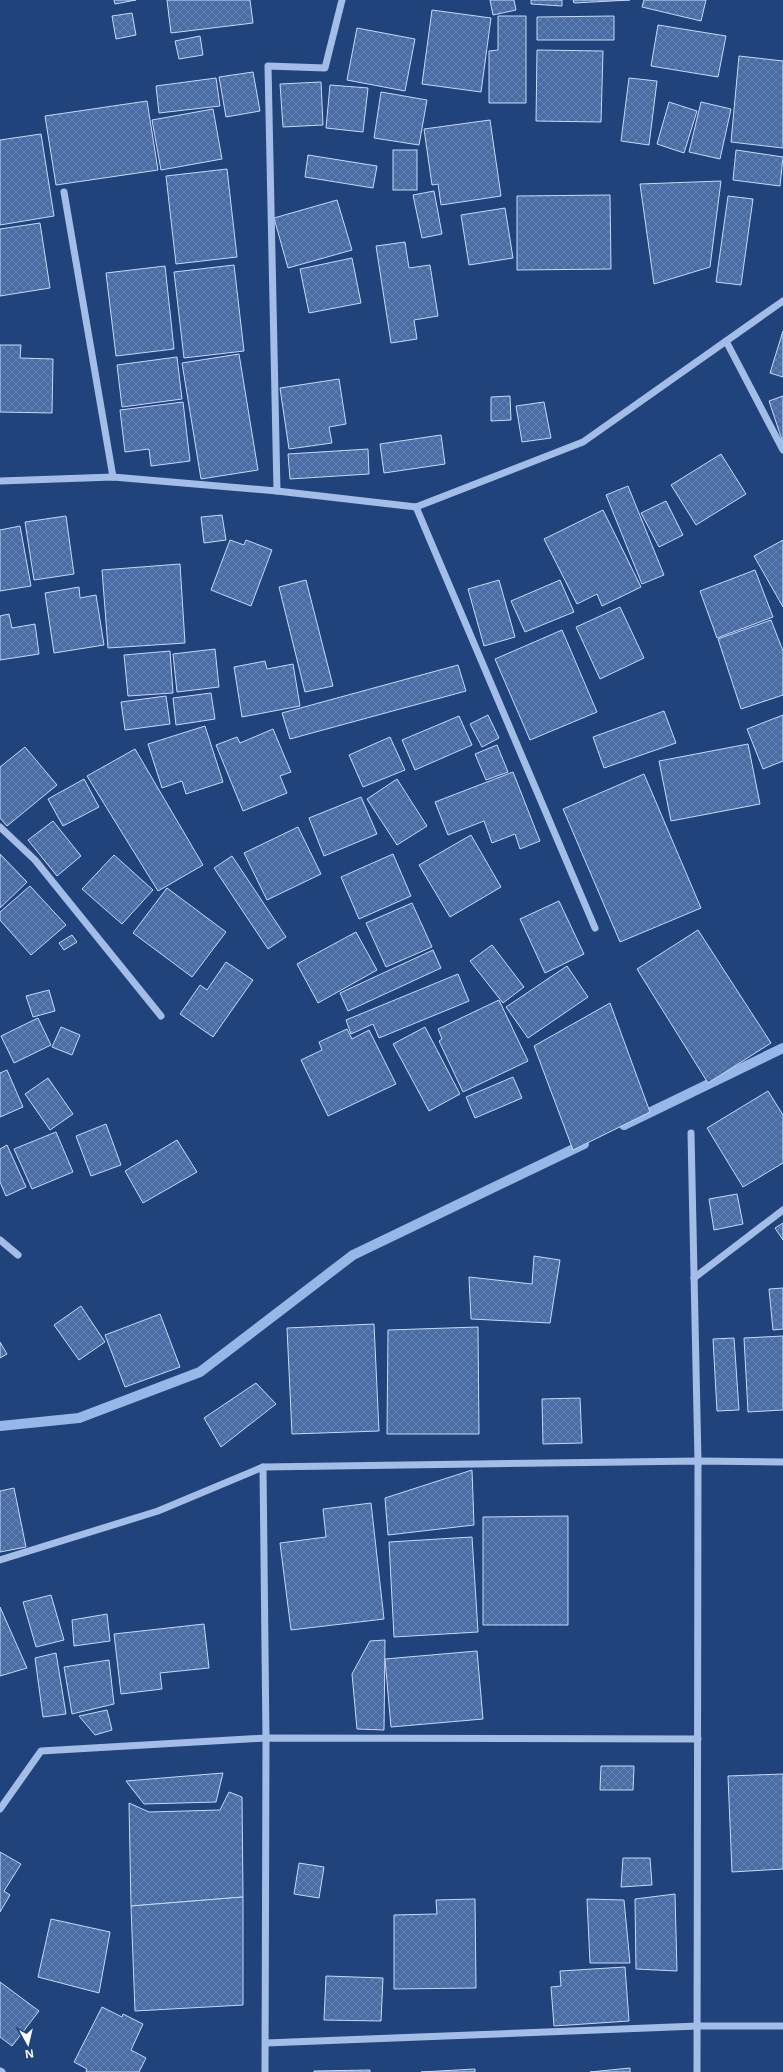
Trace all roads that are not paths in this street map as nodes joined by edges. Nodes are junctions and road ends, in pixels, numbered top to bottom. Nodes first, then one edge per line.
1 (342, 0) edge
2 (64, 192) dead end
3 (783, 301) edge
4 (726, 342) junction
5 (783, 450) edge
6 (113, 477) junction
7 (0, 481) edge
8 (277, 491) junction
9 (416, 507) junction
10 (0, 827) edge
11 (595, 928) dead end
12 (161, 1016) dead end
13 (692, 1133) dead end
14 (783, 1210) edge
15 (0, 1240) edge
16 (18, 1255) dead end
17 (694, 1278) junction
18 (698, 1461) junction
19 (783, 1462) edge
20 (263, 1467) junction
21 (0, 1560) edge
22 (266, 1738) junction
23 (698, 1739) junction
24 (0, 1809) edge
25 (698, 2026) junction
26 (783, 2026) edge
27 (266, 2043) junction
28 (265, 2072) edge
29 (697, 2072) edge

1 - 8 street
2 - 6 street
3 - 4 street
4 - 5 street
4 - 9 street
6 - 7 street
6 - 8 street
8 - 9 street
9 - 11 street
10 - 12 street
13 - 17 street
14 - 17 street
15 - 16 street
17 - 18 street
18 - 19 street
18 - 20 street
18 - 23 street
20 - 21 street
20 - 22 street
22 - 23 street
22 - 24 street
22 - 27 street
23 - 25 street
25 - 26 street
25 - 27 street
25 - 29 street
27 - 28 street

